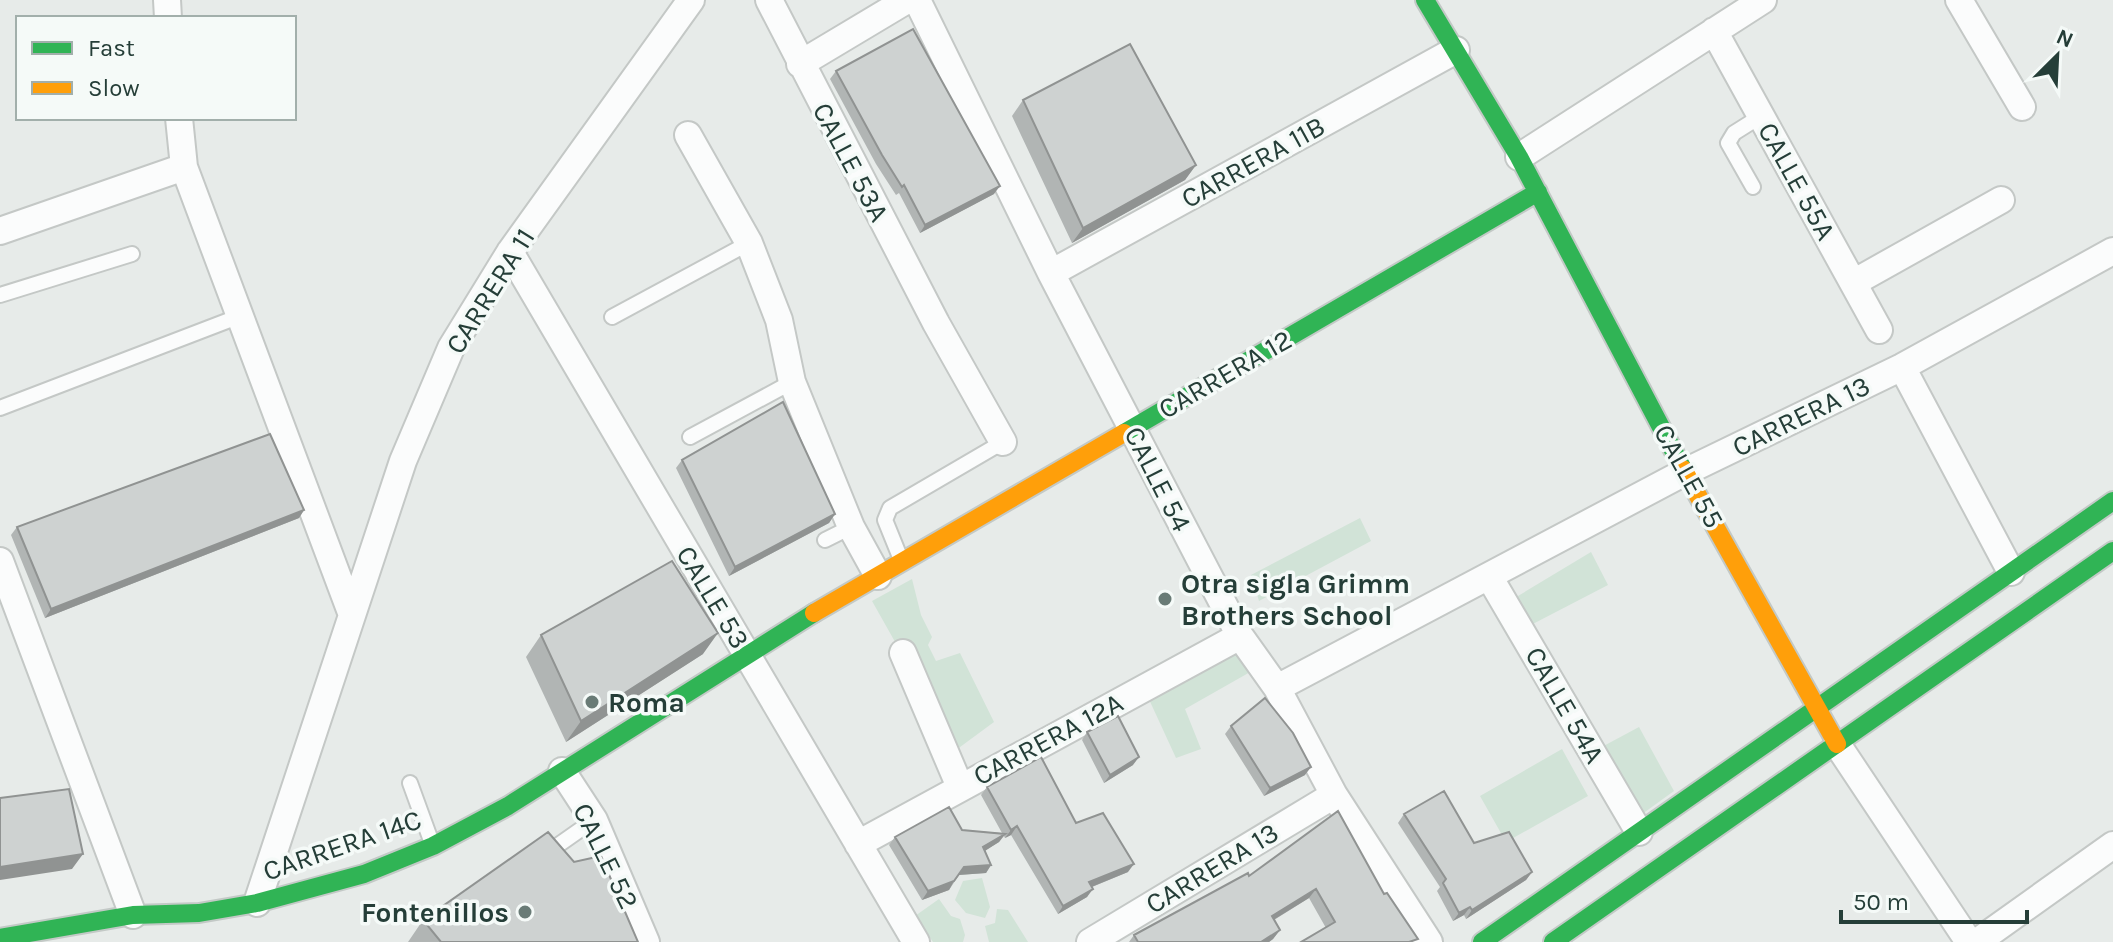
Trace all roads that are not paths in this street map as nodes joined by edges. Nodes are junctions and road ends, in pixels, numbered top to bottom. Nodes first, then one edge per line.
1 (691, 0) edge
2 (769, 0) edge
3 (907, 0) edge
4 (917, 0) edge
5 (1425, 0) edge
6 (1763, 0) edge
7 (1959, 0) edge
8 (1714, 31) junction
9 (1456, 50) junction
10 (800, 64) junction
11 (2022, 107) dead end
12 (1761, 116) junction
13 (179, 120) edge
14 (688, 135) dead end
15 (1519, 157) junction
16 (184, 167) junction
17 (1753, 187) dead end
18 (1538, 192) junction
19 (2001, 200) dead end
20 (0, 231) edge
21 (749, 243) junction
22 (510, 252) junction
23 (2112, 253) edge
24 (132, 254) dead end
25 (1051, 273) junction
26 (1853, 283) junction
27 (0, 295) edge
28 (240, 316) junction
29 (612, 317) dead end
30 (1879, 330) dead end
31 (1902, 367) junction
32 (792, 382) junction
33 (0, 408) edge
34 (1132, 428) junction
35 (690, 437) dead end
36 (1003, 442) joint
37 (1685, 472) junction
38 (2113, 501) edge
39 (851, 527) junction
40 (825, 540) dead end
41 (2113, 551) edge
42 (0, 561) edge
43 (902, 562) junction
44 (2011, 572) junction
45 (878, 576) junction
46 (1490, 578) junction
47 (352, 615) junction
48 (1240, 636) junction
49 (746, 653) junction
50 (903, 653) dead end
51 (1277, 688) junction
52 (1818, 707) junction
53 (1837, 744) junction
54 (562, 771) junction
55 (410, 783) dead end
56 (960, 787) junction
57 (1334, 795) junction
58 (594, 820) junction
59 (1639, 832) junction
60 (858, 844) junction
61 (2113, 845) edge
62 (433, 846) junction
63 (547, 853) edge
64 (257, 903) junction
65 (133, 915) junction
66 (0, 938) edge
67 (911, 941) edge
68 (646, 942) edge
69 (1090, 942) edge
70 (1429, 942) edge
71 (1482, 942) edge
72 (1553, 942) edge
73 (1969, 942) edge
74 (1977, 942) edge

1 - 22 street, CARRERA 11
2 - 10 street, CALLE 53A
3 - 10 street
4 - 25 street, CALLE 54
5 - 9 street, CALLE 55
6 - 8 street
7 - 11 street
8 - 12 street, CALLE 55A
8 - 15 street
9 - 15 street, CALLE 55
9 - 25 street, CARRERA 11B
10 - 36 street, CALLE 53A
12 - 17 lane
12 - 26 street, CALLE 55A
13 - 16 street
14 - 21 street
15 - 18 street, CALLE 55
16 - 20 street
16 - 28 street
18 - 34 street, CARRERA 12
18 - 37 street, CALLE 55
19 - 26 street
21 - 29 lane
21 - 32 street
22 - 47 street, CARRERA 11
22 - 49 street, CALLE 53
23 - 31 street, CARRERA 13
24 - 27 lane
25 - 34 street, CALLE 54
26 - 30 street, CALLE 55A
28 - 33 lane
28 - 47 street
31 - 37 street, CARRERA 13
31 - 44 street
32 - 35 lane
32 - 39 street
34 - 43 street, CARRERA 12
34 - 48 street, CALLE 54
36 - 43 lane
37 - 46 street, CARRERA 13
37 - 52 street, CALLE 55
38 - 44 street
39 - 40 lane
39 - 45 street
41 - 53 street
42 - 65 street
43 - 45 street, CARRERA 12
44 - 52 street
45 - 49 street, CARRERA 12
46 - 51 street, CARRERA 13
46 - 59 street, CALLE 54A
47 - 64 street, CARRERA 11
48 - 51 street, CALLE 54
48 - 56 street, CARRERA 12A
49 - 54 street, CARRERA 14C
49 - 60 street, CALLE 53
50 - 56 street
51 - 57 street, CALLE 54
52 - 53 street, CALLE 55
52 - 59 street
53 - 72 street
53 - 73 street, CALLE 55
54 - 58 street, CALLE 52
54 - 62 street, CARRERA 14C
55 - 62 lane
56 - 60 street, CARRERA 12A
57 - 69 street, CARRERA 13
57 - 70 street, CALLE 54
58 - 63 lane
58 - 68 street, CALLE 52
59 - 71 street
60 - 67 street, CALLE 53
61 - 74 street
62 - 64 street, CARRERA 14C
64 - 65 street, CARRERA 14C
65 - 66 street, CARRERA 14C

